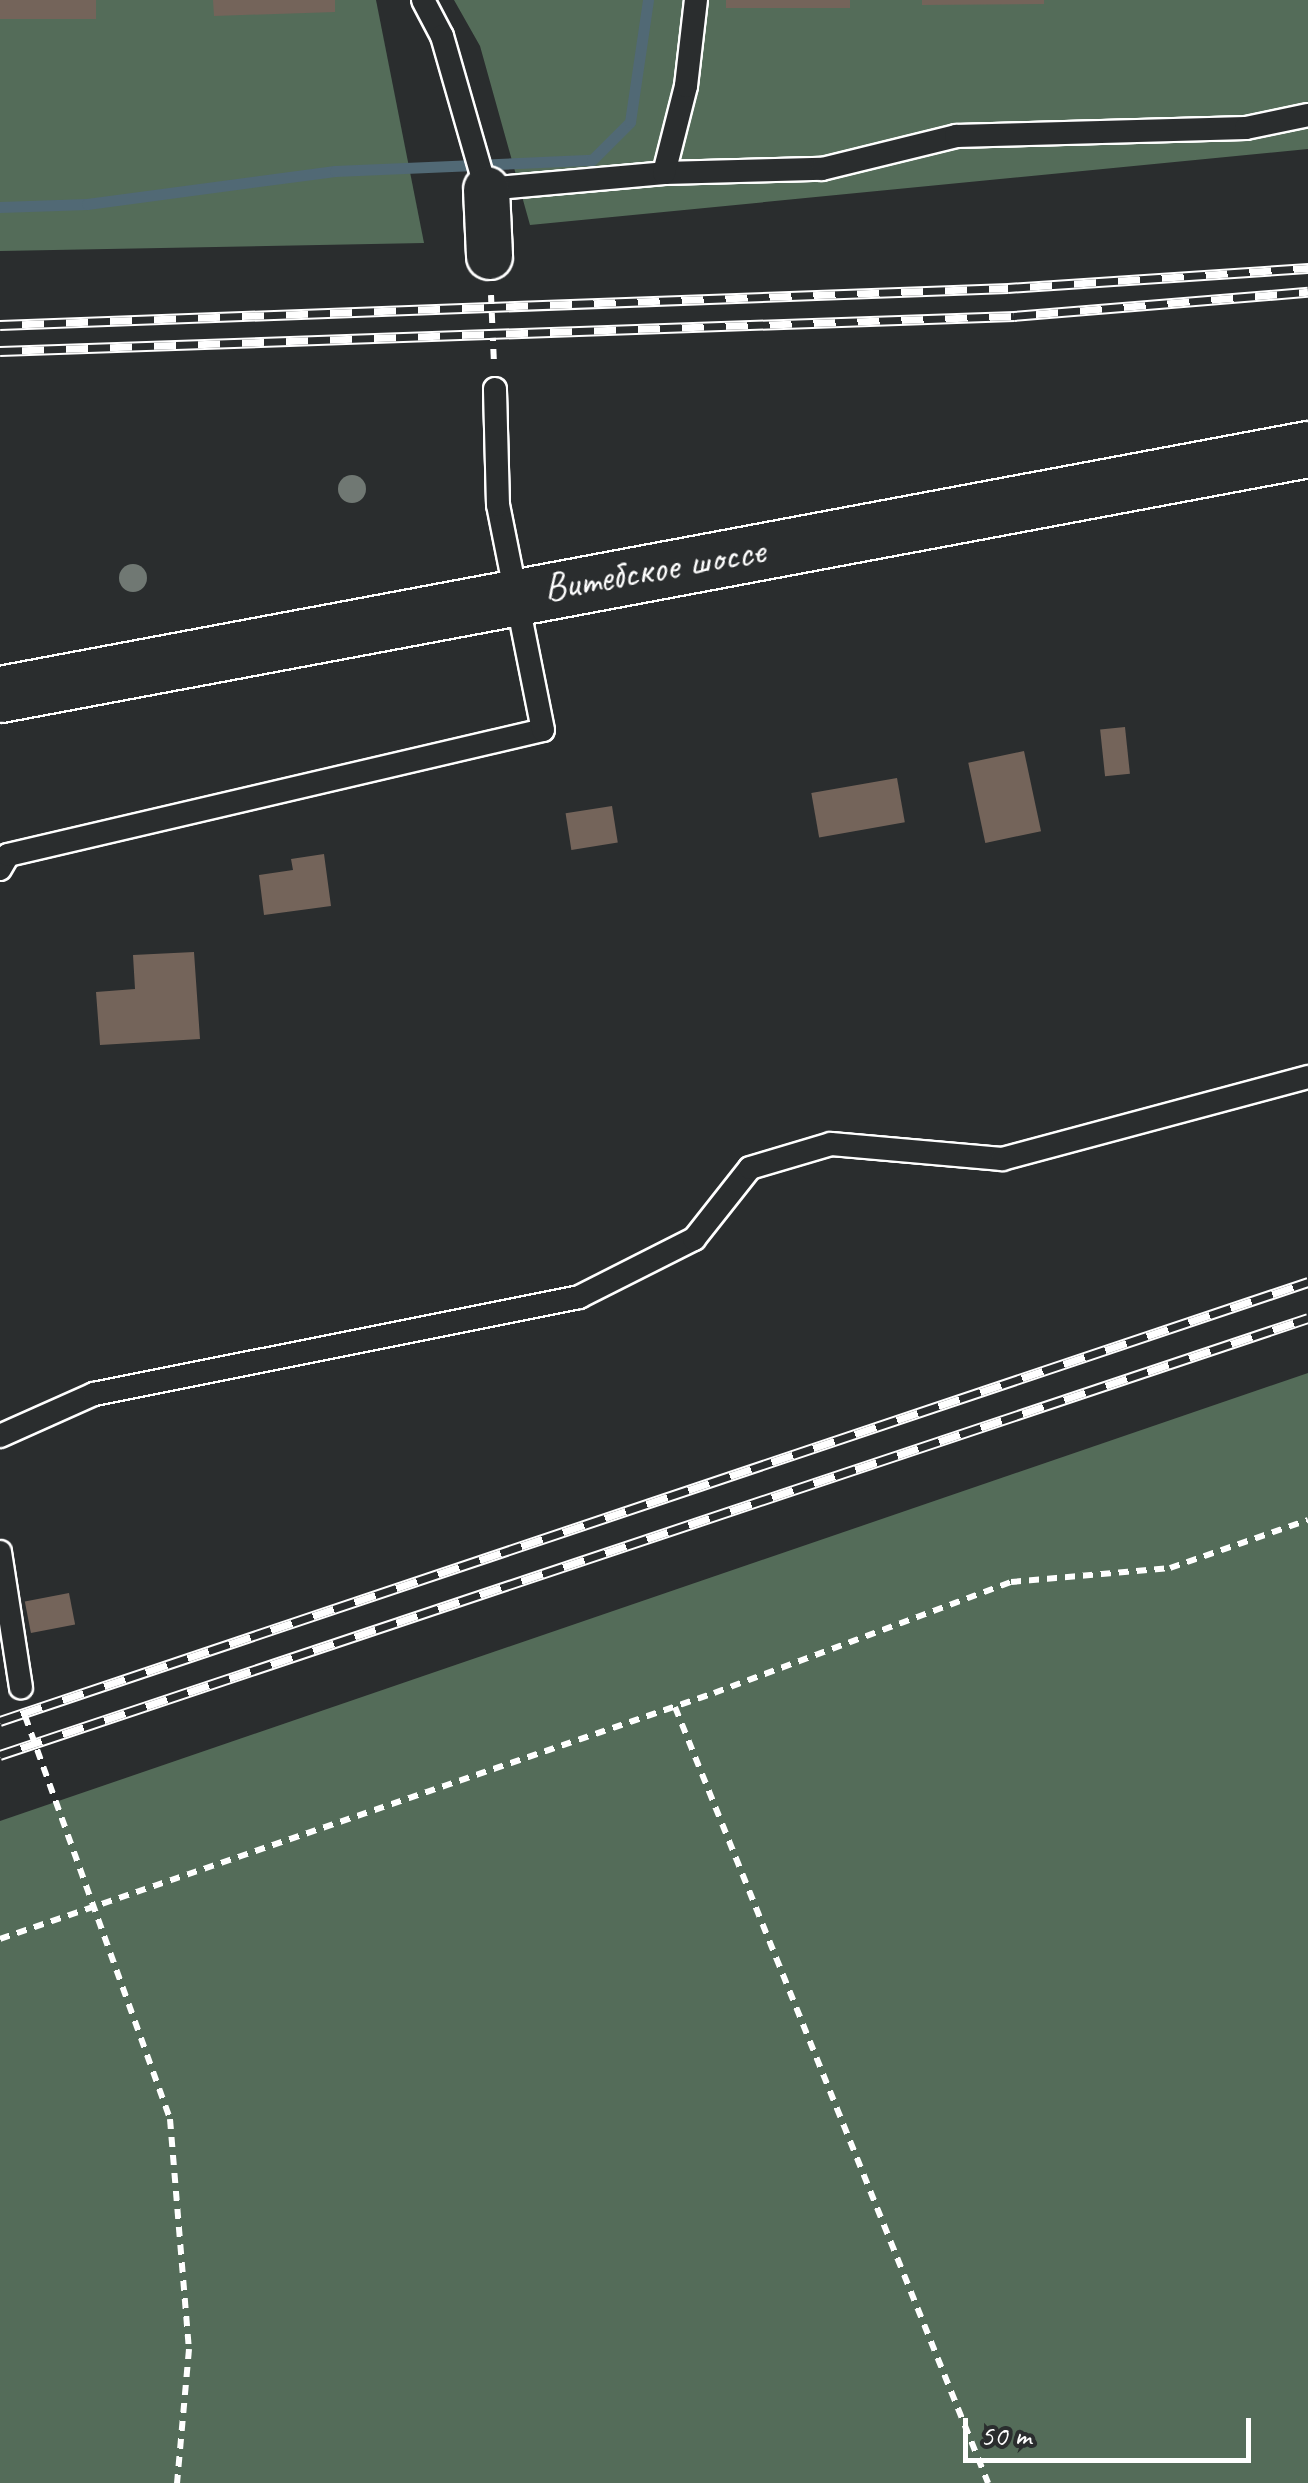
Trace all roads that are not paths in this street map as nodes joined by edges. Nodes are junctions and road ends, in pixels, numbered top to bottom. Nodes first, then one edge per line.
1 (423, 0) edge
2 (696, 0) edge
3 (1308, 116) edge
4 (664, 172) junction
5 (486, 189) junction
6 (489, 256) road end
7 (495, 389) road end
8 (1308, 449) edge
9 (516, 594) junction
10 (0, 694) edge
11 (0, 869) edge
12 (1308, 1077) edge
13 (0, 1436) edge
14 (0, 1552) edge
15 (21, 1686) road end

1 - 5 lane
2 - 4 lane
3 - 4 lane
4 - 5 lane
5 - 6 street
7 - 9 lane
8 - 9 main road, Витебское шоссе
9 - 10 main road, Витебское шоссе
9 - 11 lane
12 - 13 lane
14 - 15 lane

